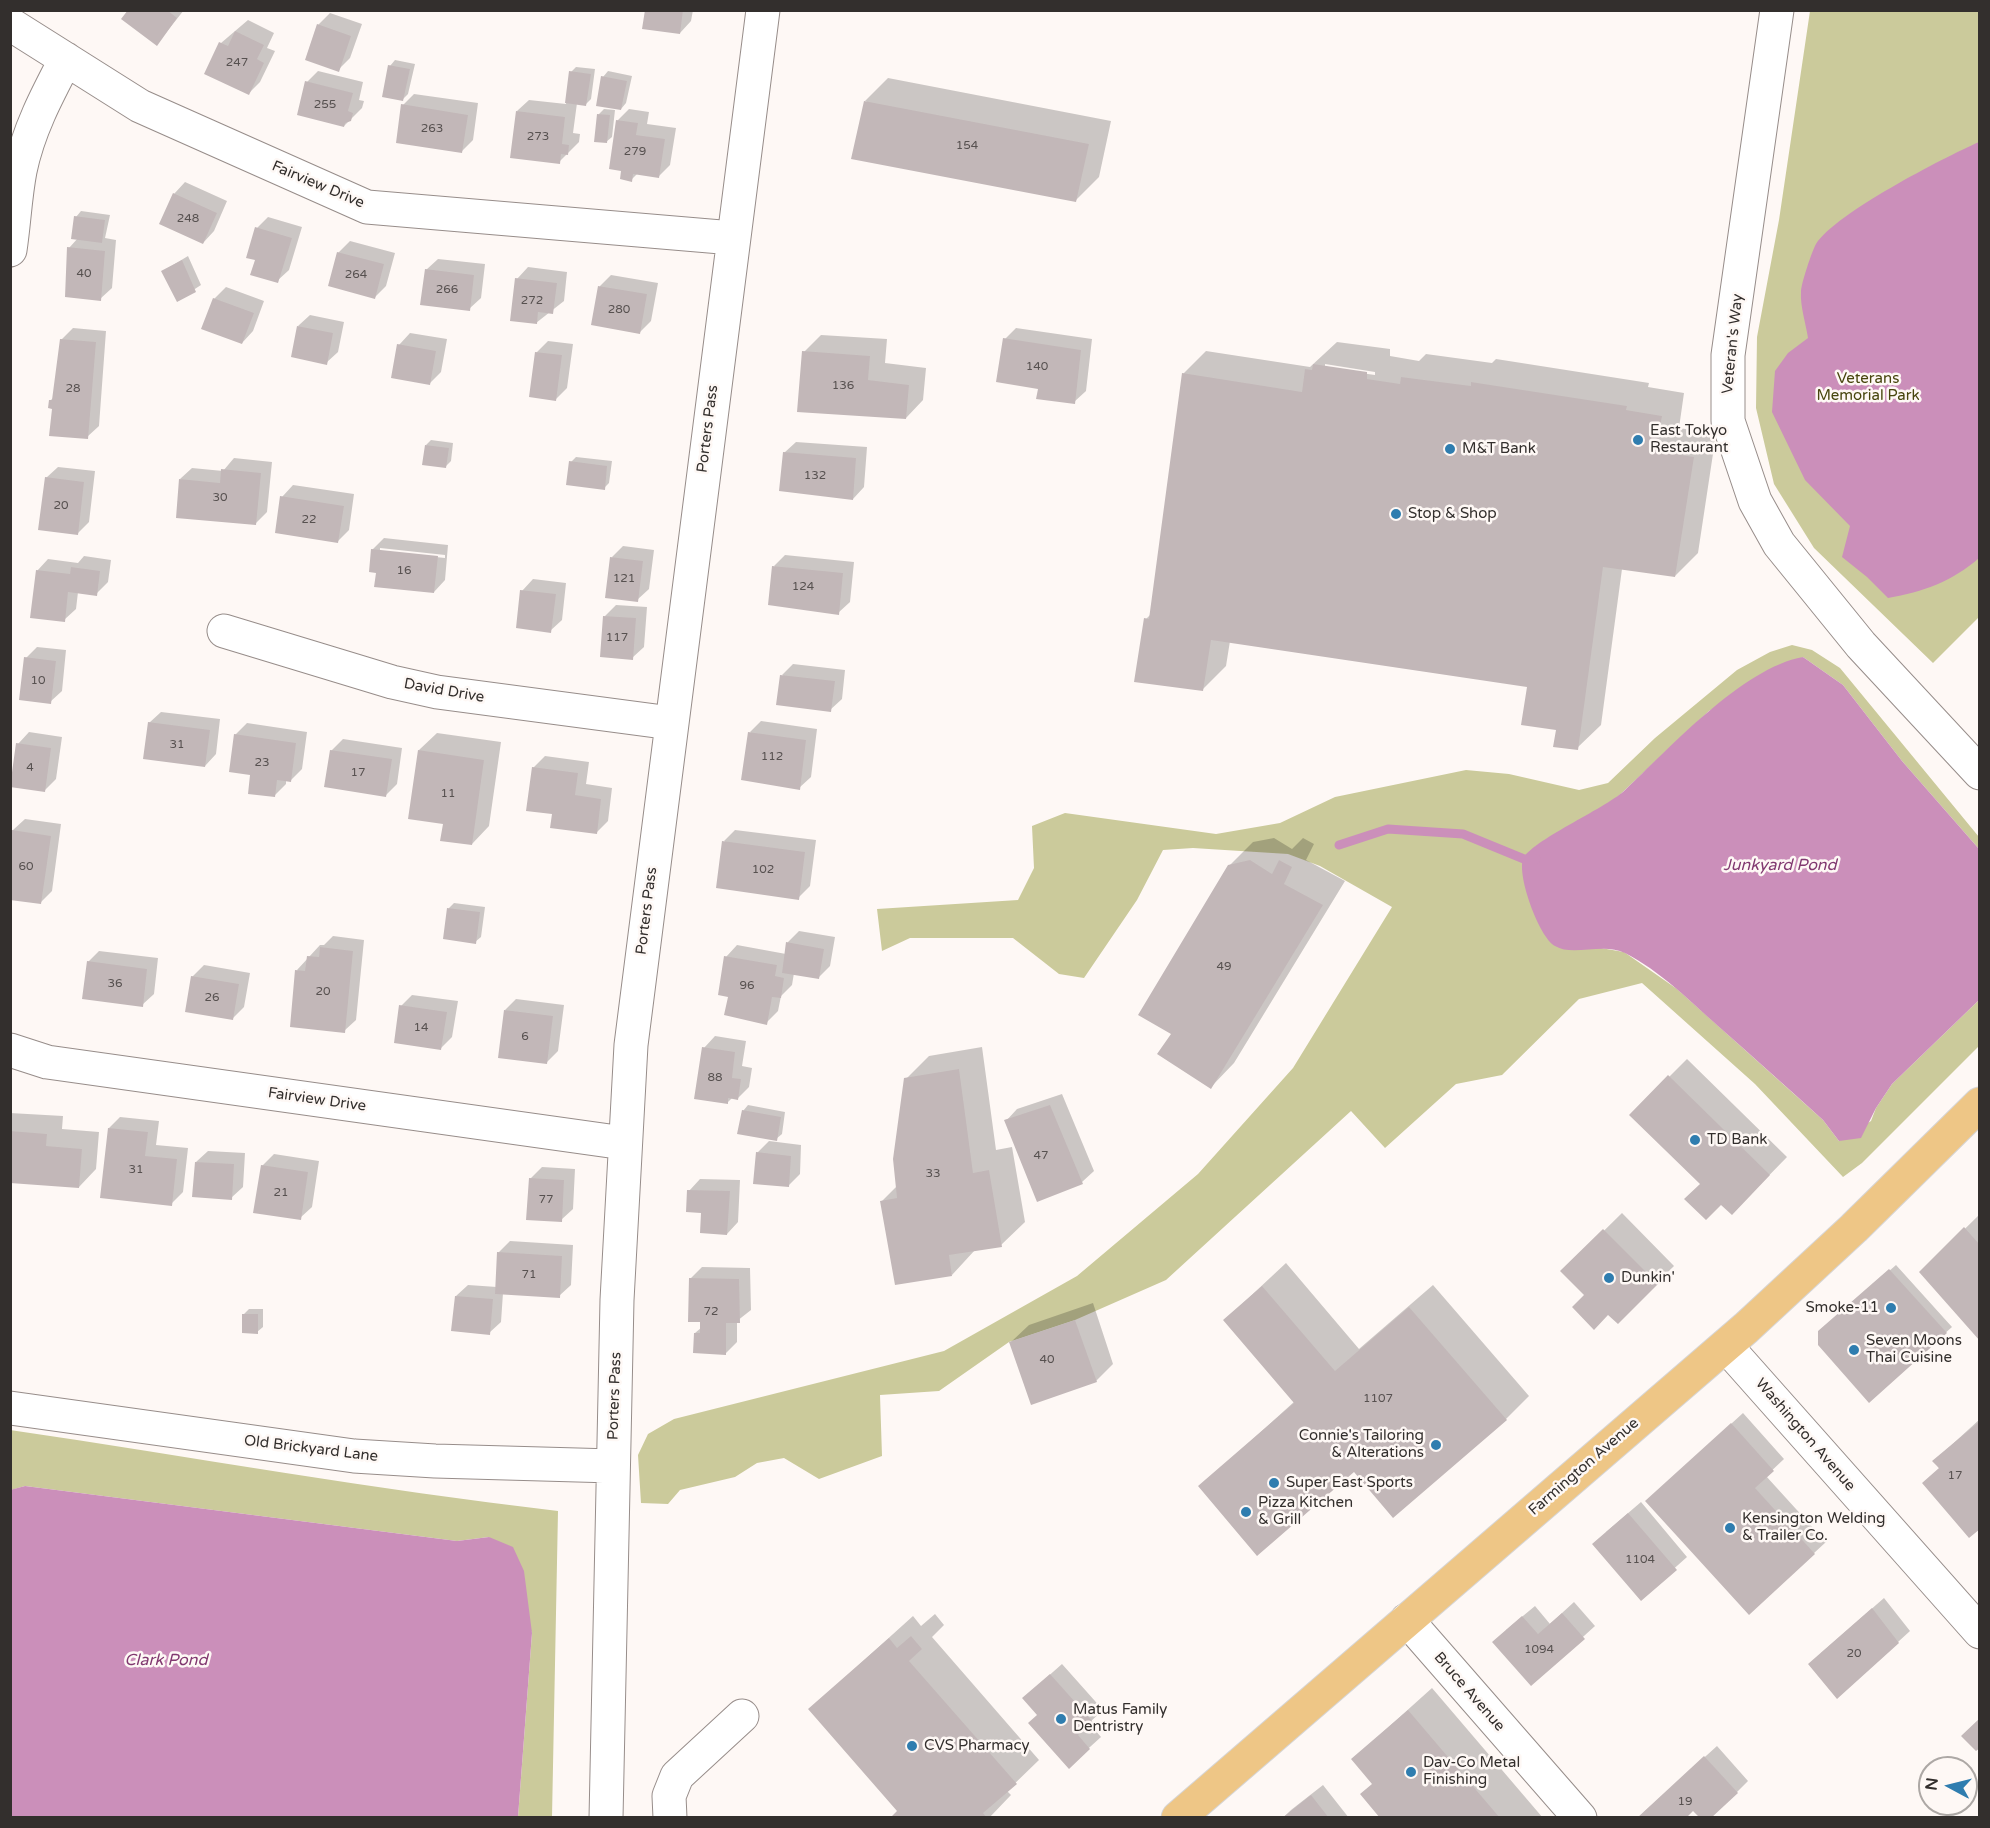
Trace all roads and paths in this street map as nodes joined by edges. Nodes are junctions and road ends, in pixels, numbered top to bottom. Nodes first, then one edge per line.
1 (763, 10) edge
2 (1778, 10) edge
3 (10, 24) edge
4 (66, 59) junction
5 (733, 238) junction
6 (10, 250) edge
7 (224, 631) dead end
8 (671, 723) junction
9 (1980, 773) edge
10 (10, 1050) edge
11 (1980, 1104) edge
12 (624, 1143) junction
13 (1726, 1346) junction
14 (10, 1408) edge
15 (613, 1466) junction
16 (1407, 1620) junction
17 (1980, 1632) edge
18 (742, 1716) dead end
19 (606, 1818) edge
20 (670, 1818) edge
21 (1178, 1818) edge
22 (1580, 1818) edge

1 - 5 street, Porters Pass
2 - 9 street, Veteran's Way
3 - 4 street, Fairview Drive
4 - 5 street, Fairview Drive
4 - 6 street
5 - 8 street, Porters Pass
7 - 8 street, David Drive
8 - 12 street, Porters Pass
10 - 12 street, Fairview Drive
11 - 13 main road, Farmington Avenue
12 - 15 street, Porters Pass
13 - 16 main road, Farmington Avenue
13 - 17 street, Washington Avenue
14 - 15 street, Old Brickyard Lane
15 - 19 street, Porters Pass
16 - 21 main road, Farmington Avenue
16 - 22 street, Bruce Avenue
18 - 20 street

